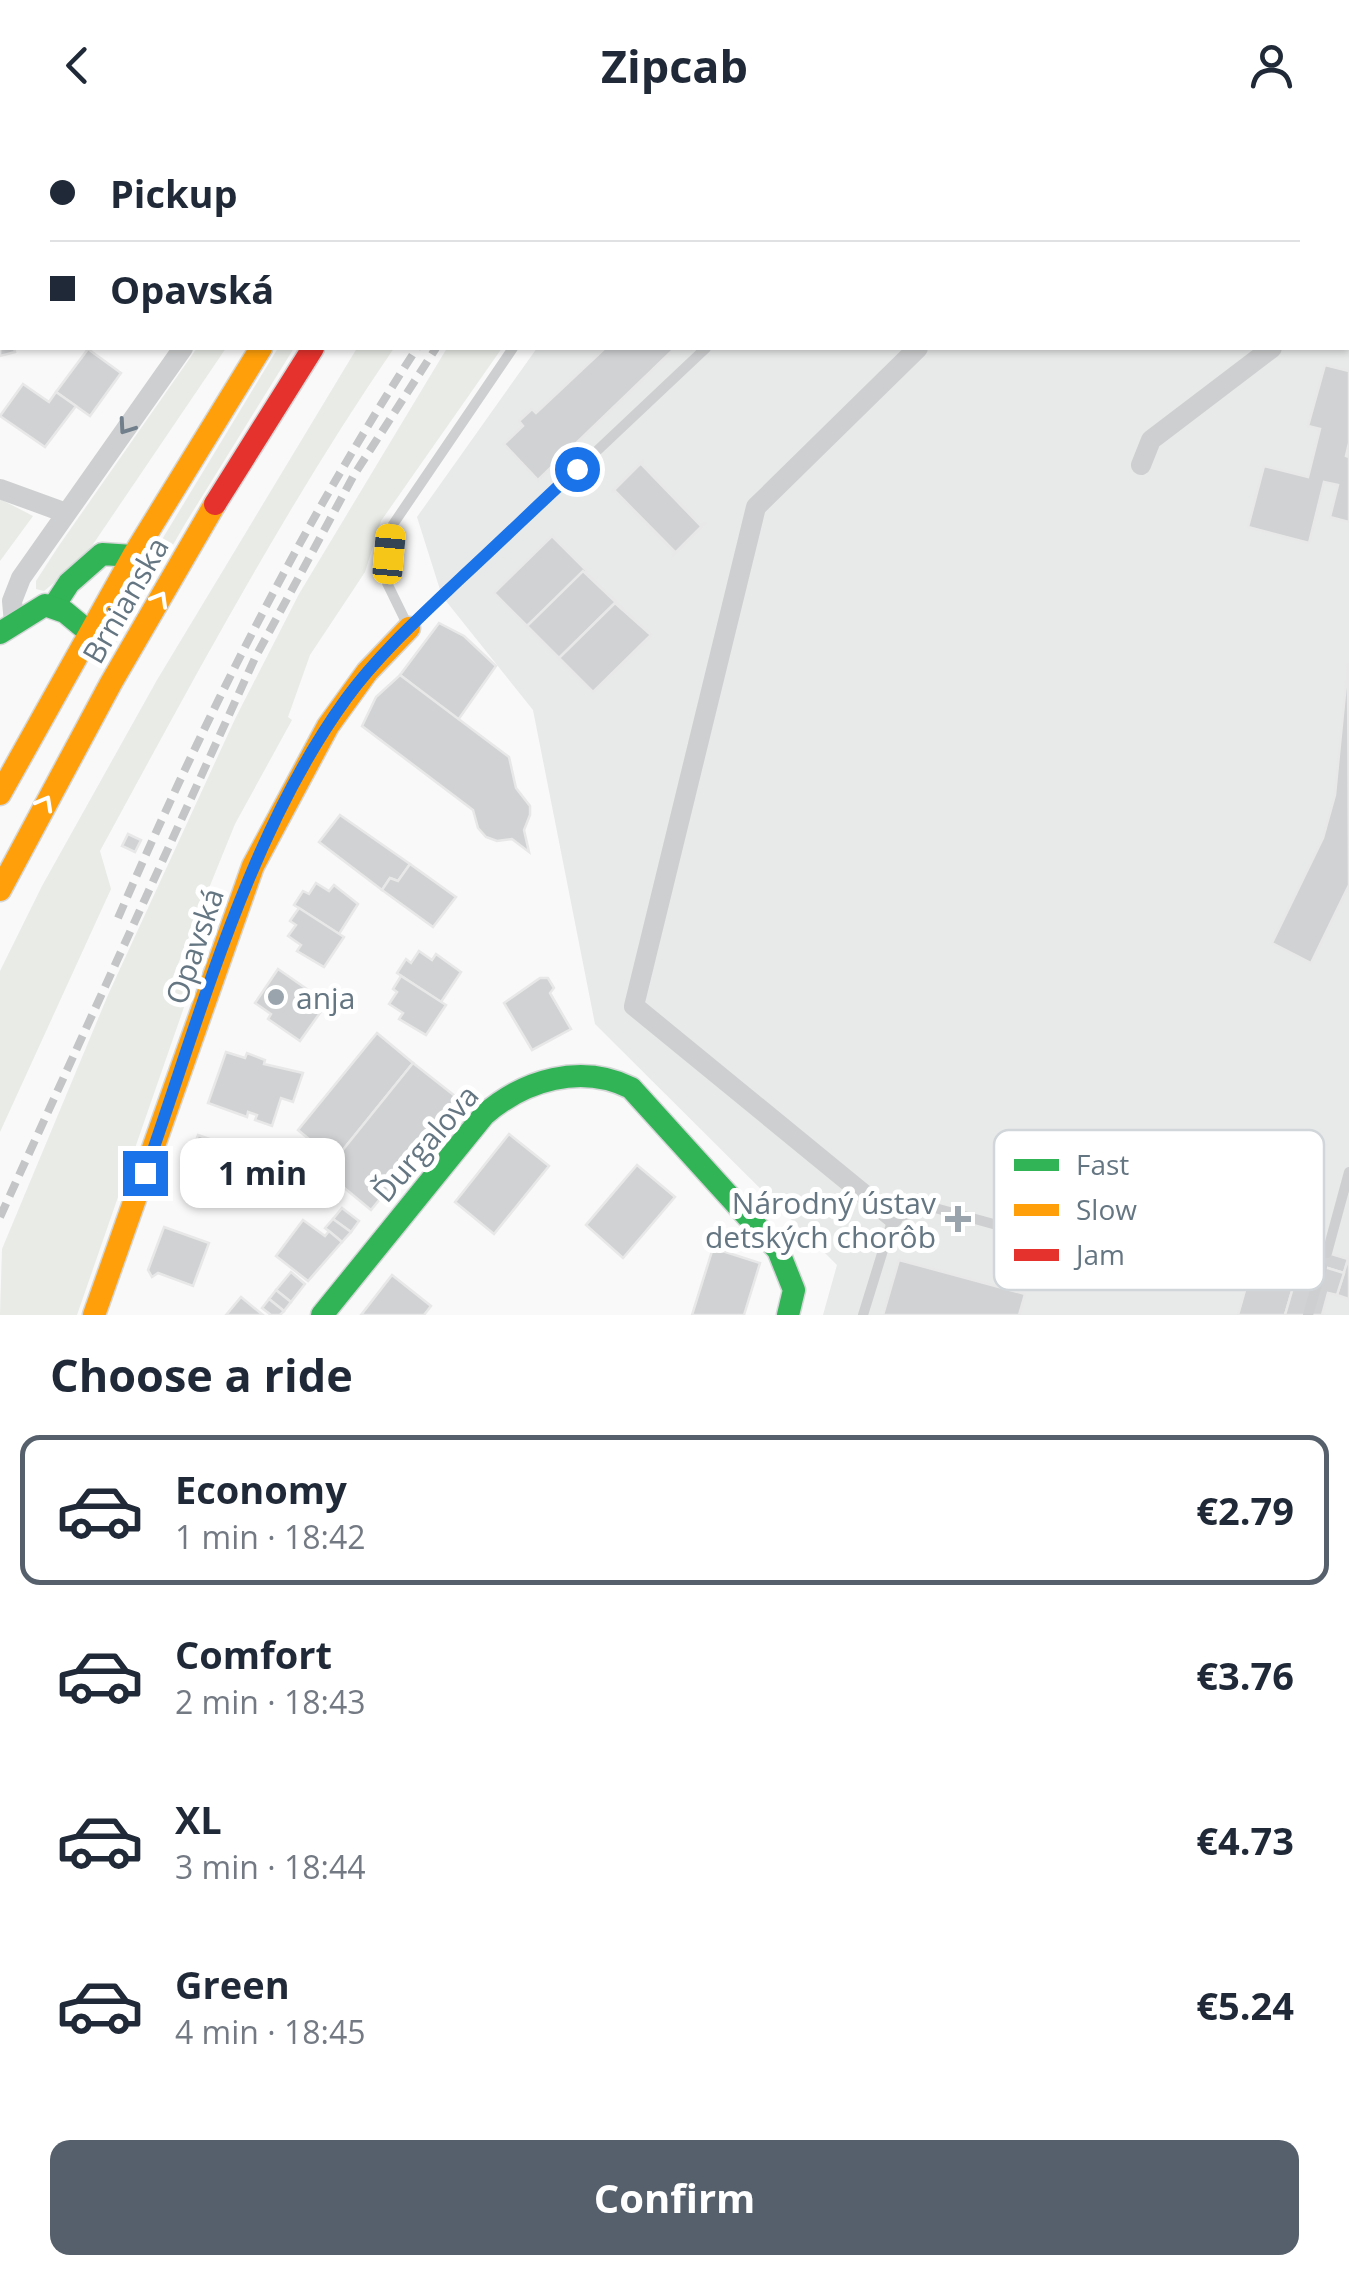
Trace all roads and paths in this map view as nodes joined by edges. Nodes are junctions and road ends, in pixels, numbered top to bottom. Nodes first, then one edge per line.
1 (181, 350) edge
2 (260, 350) edge
3 (312, 350) edge
4 (512, 350) edge
5 (704, 350) edge
6 (916, 350) edge
7 (1269, 350) edge
8 (1142, 465) dead end
9 (0, 489) edge
10 (66, 513) junction
11 (133, 556) junction
12 (54, 606) junction
13 (7, 628) edge
14 (409, 628) junction
15 (90, 632) junction
16 (111, 684) junction
17 (0, 794) edge
18 (0, 890) edge
19 (1349, 1172) edge
20 (892, 1218) junction
21 (994, 1224) edge
22 (1326, 1253) dead end
23 (1315, 1290) edge
24 (94, 1315) edge
25 (322, 1315) edge
26 (788, 1315) edge
27 (863, 1315) edge
28 (1308, 1315) edge

1 -> 10 street
2 - 11 street, Brnianska
16 -> 3 street, Brnianska
4 - 14 lane
5 - 14 lane
6 - 20 street
7 - 8 street
9 - 10 street
10 - 13 street
11 - 12 street
11 - 15 street, Brnianska
12 - 13 street
12 - 15 street
14 - 24 street, Opavská
15 - 16 street
15 - 17 street, Brnianska
18 -> 16 street, Brnianska
19 - 22 lane
20 - 21 lane
20 - 27 lane
23 - 28 lane
25 - 26 street, Ďurgalova

